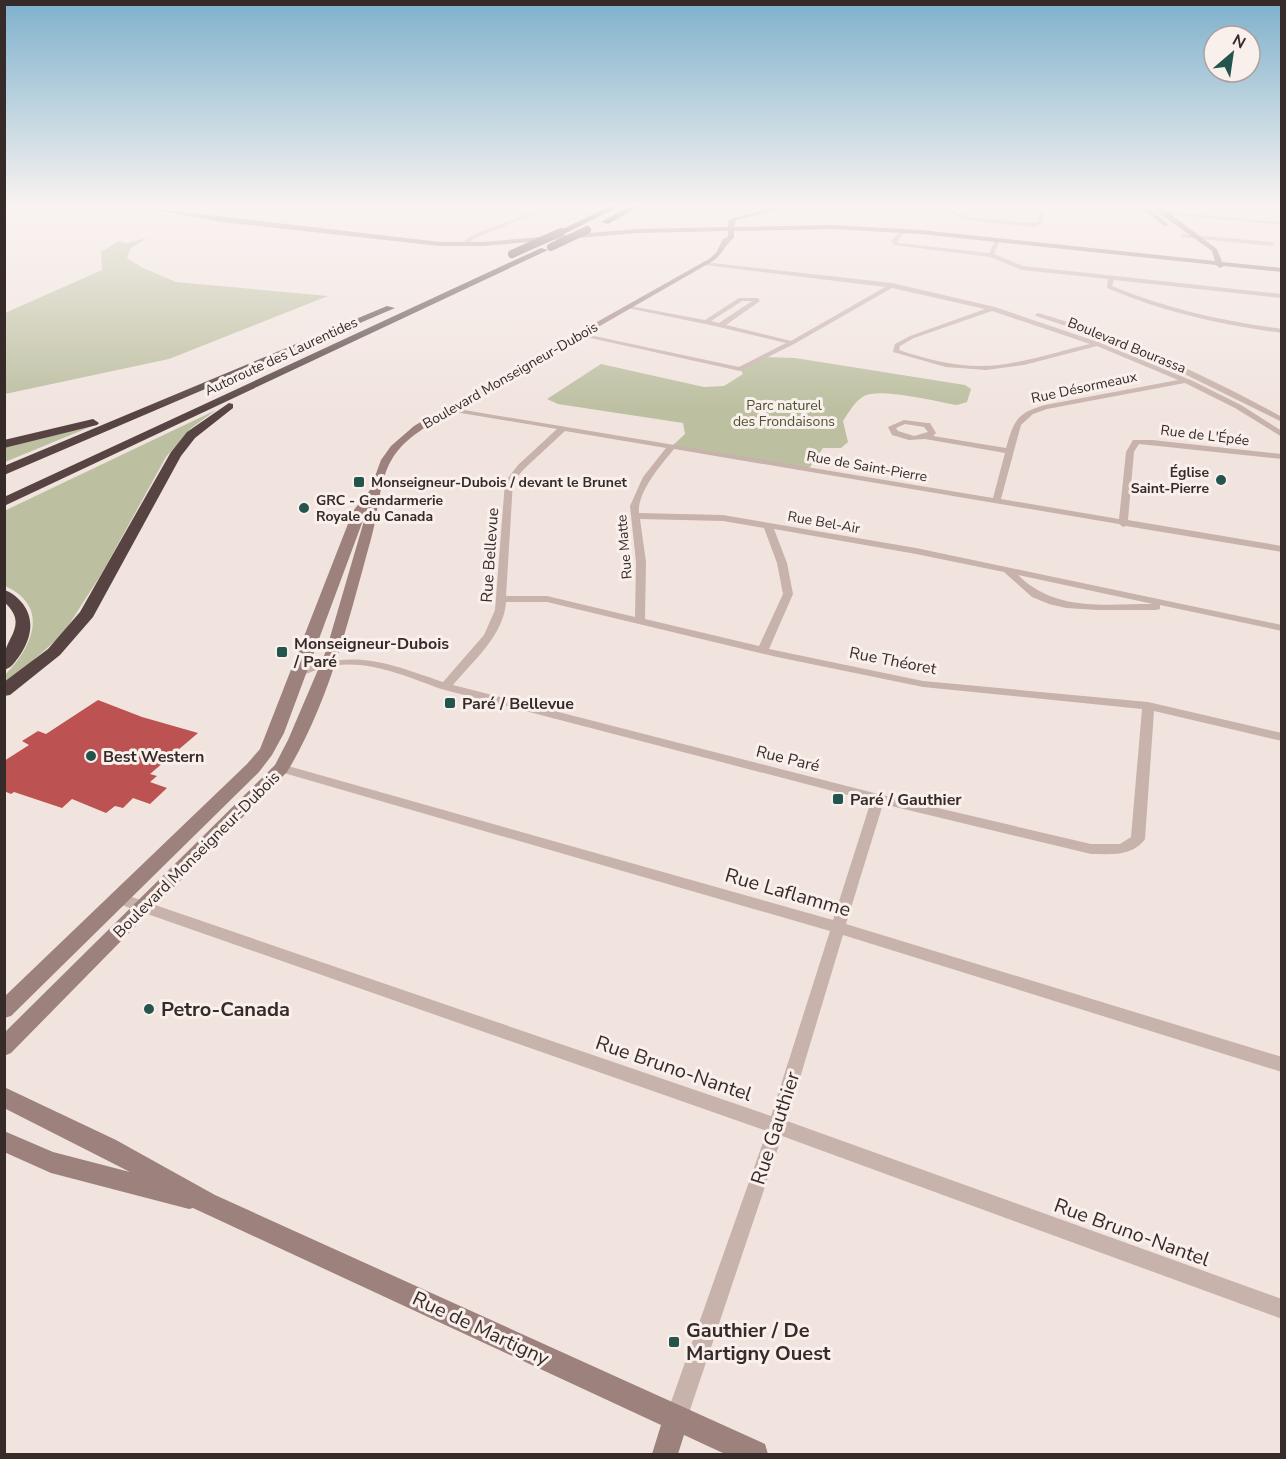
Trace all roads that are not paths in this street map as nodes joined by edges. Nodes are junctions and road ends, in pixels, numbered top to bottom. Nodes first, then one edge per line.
1 (490, 275) edge
2 (685, 275) edge
3 (822, 275) edge
4 (1085, 275) edge
5 (1111, 278) junction
6 (894, 284) junction
7 (1281, 296) edge
8 (401, 304) dead end
9 (1002, 304) junction
10 (630, 308) junction
11 (993, 308) junction
12 (706, 322) junction
13 (721, 325) junction
14 (1281, 331) edge
15 (580, 335) junction
16 (1115, 341) junction
17 (792, 343) junction
18 (1099, 344) junction
19 (1206, 378) junction
20 (264, 380) junction
21 (1187, 381) junction
22 (184, 396) junction
23 (449, 409) junction
24 (1281, 420) edge
25 (1281, 425) edge
26 (1271, 426) junction
27 (562, 429) junction
28 (1281, 435) edge
29 (926, 437) dead end
30 (4, 444) edge
31 (672, 446) junction
32 (1009, 451) junction
33 (1281, 458) edge
34 (4, 471) edge
35 (375, 491) junction
36 (4, 502) edge
37 (996, 502) junction
38 (635, 516) junction
39 (1124, 524) junction
40 (768, 526) junction
41 (1281, 549) edge
42 (1007, 570) junction
43 (4, 594) edge
44 (501, 599) junction
45 (1181, 607) junction
46 (640, 620) junction
47 (1281, 628) edge
48 (763, 650) junction
49 (327, 664) junction
50 (4, 665) edge
51 (299, 673) junction
52 (445, 687) junction
53 (4, 691) edge
54 (1148, 706) junction
55 (1281, 737) edge
56 (281, 768) junction
57 (878, 798) junction
58 (118, 898) junction
59 (144, 906) junction
60 (838, 927) junction
61 (4, 1010) edge
62 (4, 1047) edge
63 (1281, 1065) edge
64 (4, 1097) edge
65 (777, 1126) junction
66 (4, 1141) edge
67 (207, 1203) junction
68 (1281, 1309) edge
69 (676, 1419) junction
70 (665, 1455) edge
71 (754, 1455) edge

1 - 20 highway, Autoroute des Laurentides, bridge
2 - 10 street, Boulevard Monseigneur-Dubois
3 - 6 street, Boulevard Bourassa
4 - 5 street
5 - 7 street
5 - 14 street
6 - 9 street, Boulevard Bourassa
6 - 11 street, Boulevard Bourassa
6 - 17 street
8 - 22 highway, Autoroute des Laurentides
9 - 11 street
9 - 16 street, Boulevard Bourassa
10 - 12 street
10 - 15 street, Boulevard Monseigneur-Dubois
11 - 18 street, Boulevard Bourassa
11 - 18 street
12 - 13 street
12 - 13 street
13 - 17 street
15 - 17 street
15 - 23 street, Boulevard Monseigneur-Dubois
16 - 18 street
16 - 19 street, Boulevard Bourassa
18 - 21 street, Boulevard Bourassa
19 - 21 street, Rue Désormeaux
19 - 24 street, Boulevard Bourassa
20 - 36 highway, Autoroute des Laurentides
20 - 53 highway
21 - 26 street, Boulevard Bourassa
21 - 32 street, Rue Désormeaux
22 - 30 highway
22 - 34 highway, Autoroute des Laurentides
23 - 27 street, Rue de Saint-Pierre
23 - 35 street, Boulevard Monseigneur-Dubois
25 - 26 street
26 - 28 street, Boulevard Bourassa
27 - 31 street, Rue de Saint-Pierre
27 - 44 street, Rue Bellevue
29 - 32 street
31 - 37 street, Rue de Saint-Pierre
31 - 38 street, Rue Matte
32 - 37 street, Rue Désormeaux
33 - 39 street, Rue de L'Épée
35 - 49 street, Boulevard Monseigneur-Dubois
35 - 51 street, Boulevard Monseigneur-Dubois
37 - 39 street, Rue de Saint-Pierre
38 - 40 street, Rue Bel-Air
38 - 46 street, Rue Matte
39 - 41 street, Rue de Saint-Pierre
40 - 42 street, Rue Bel-Air
40 - 48 street
42 - 45 street, Rue Bel-Air
42 - 45 street, Rue Bel-Air
43 - 50 highway
44 - 46 street, Rue Théoret
44 - 52 street, Rue Bellevue
45 - 47 street, Rue Bel-Air
46 - 48 street, Rue Théoret
48 - 54 street, Rue Théoret
49 - 51 street, Rue Paré
49 - 52 street, Rue Paré
49 - 56 street, Boulevard Monseigneur-Dubois
51 - 58 street, Boulevard Monseigneur-Dubois
52 - 57 street, Rue Paré
54 - 55 street, Rue Théoret
54 - 57 street, Rue Paré
56 - 59 street, Boulevard Monseigneur-Dubois
56 - 60 street, Rue Laflamme
57 - 60 street, Rue Gauthier
58 - 59 street, Rue Bruno-Nantel
58 - 61 street, Boulevard Monseigneur-Dubois
59 - 62 street, Boulevard Monseigneur-Dubois
59 - 65 street, Rue Bruno-Nantel
60 - 63 street, Rue Laflamme
60 - 65 street, Rue Gauthier
64 - 67 street, Rue de Martigny
65 - 68 street, Rue Bruno-Nantel
65 - 69 street, Rue Gauthier
66 - 67 street, Rue de Martigny
67 - 69 street, Rue de Martigny
69 - 70 street, Rue Gauthier
69 - 71 street, Rue de Martigny

